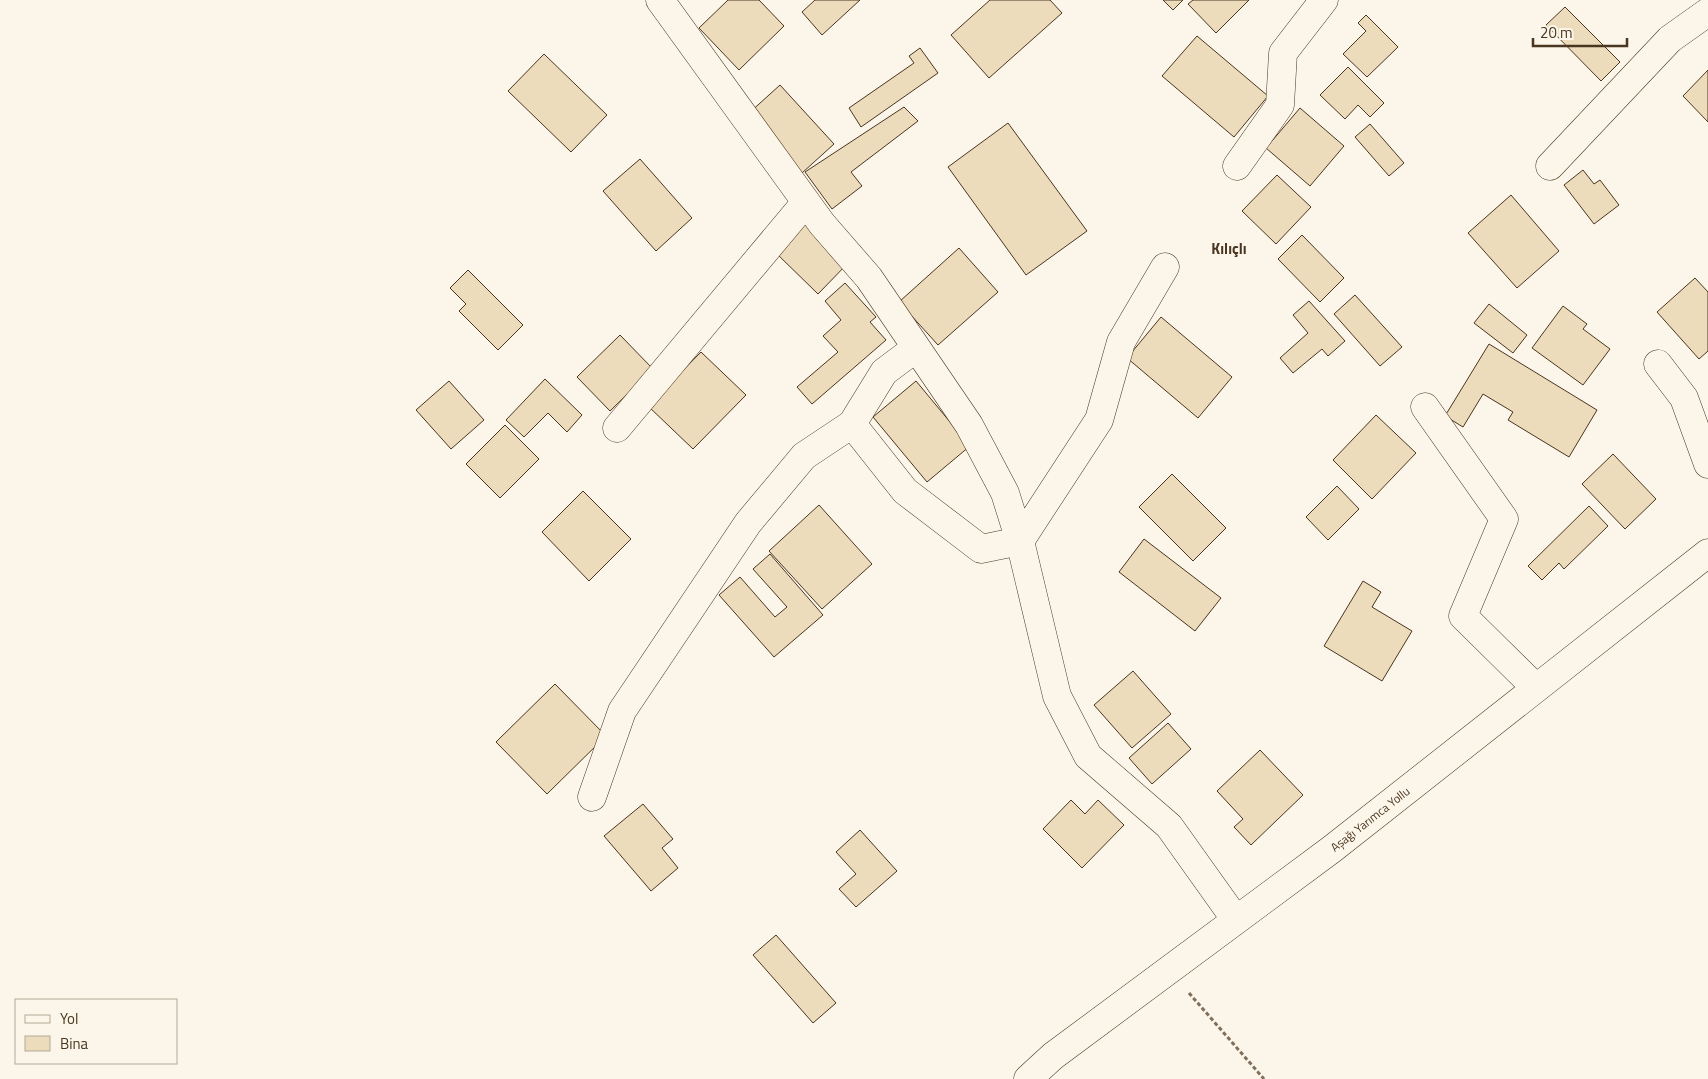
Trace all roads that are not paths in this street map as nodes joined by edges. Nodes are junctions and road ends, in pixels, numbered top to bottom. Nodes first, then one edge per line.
1 (660, 0) edge
2 (1324, 0) edge
3 (1708, 12) edge
4 (1237, 166) dead end
5 (1550, 166) dead end
6 (806, 202) junction
7 (1165, 267) dead end
8 (916, 348) junction
9 (1658, 364) dead end
10 (1425, 408) dead end
11 (852, 424) junction
12 (617, 428) dead end
13 (1708, 464) edge
14 (1020, 541) junction
15 (1708, 553) edge
16 (1536, 688) junction
17 (592, 797) dead end
18 (1236, 920) junction
19 (1028, 1079) edge

1 - 6 street
2 - 4 street
3 - 5 street
6 - 8 street
6 - 12 street
7 - 14 street
8 - 11 street
8 - 14 street
9 - 13 street
10 - 16 street
11 - 14 street
11 - 17 street
14 - 18 street
15 - 16 street, Aşağı Yarımca Yollu
16 - 18 street, Aşağı Yarımca Yollu
18 - 19 street, Aşağı Yarımca Yollu

